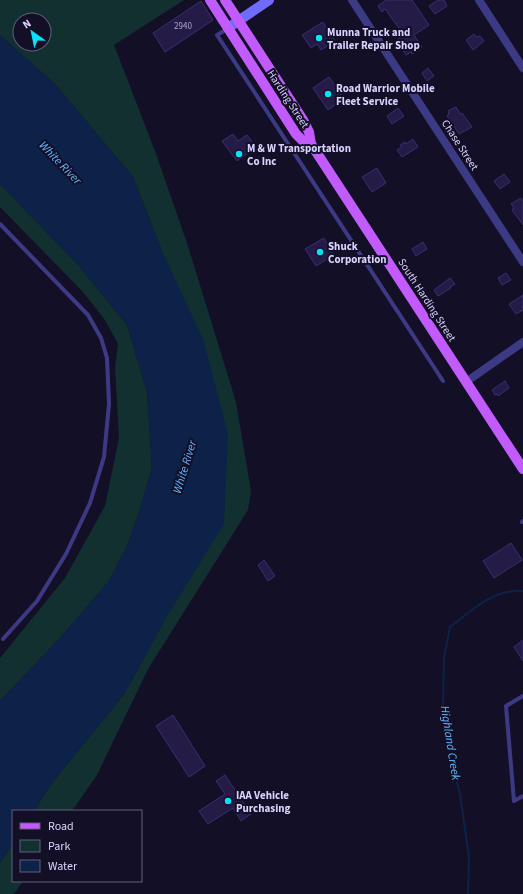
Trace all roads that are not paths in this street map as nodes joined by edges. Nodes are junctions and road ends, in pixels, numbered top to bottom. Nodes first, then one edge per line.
1 (210, 0) edge
2 (225, 0) edge
3 (268, 0) edge
4 (352, 0) edge
5 (479, 0) edge
6 (239, 20) junction
7 (228, 28) junction
8 (523, 68) edge
9 (311, 144) junction
10 (0, 224) edge
11 (523, 262) edge
12 (523, 342) edge
13 (443, 381) dead end
14 (466, 382) junction
15 (523, 469) edge
16 (1, 640) edge
17 (523, 696) edge
18 (523, 796) edge

1 - 7 main road, Harding Street
2 - 6 main road, Harding Street
3 - 6 main road
4 - 11 street, Chase Street
5 - 8 street
6 - 7 main road
6 - 9 main road, Harding Street
7 - 9 main road, Harding Street
7 - 13 lane
9 - 14 main road, South Harding Street
10 - 16 lane
12 - 14 street
14 - 15 main road, South Harding Street
17 - 18 lane

